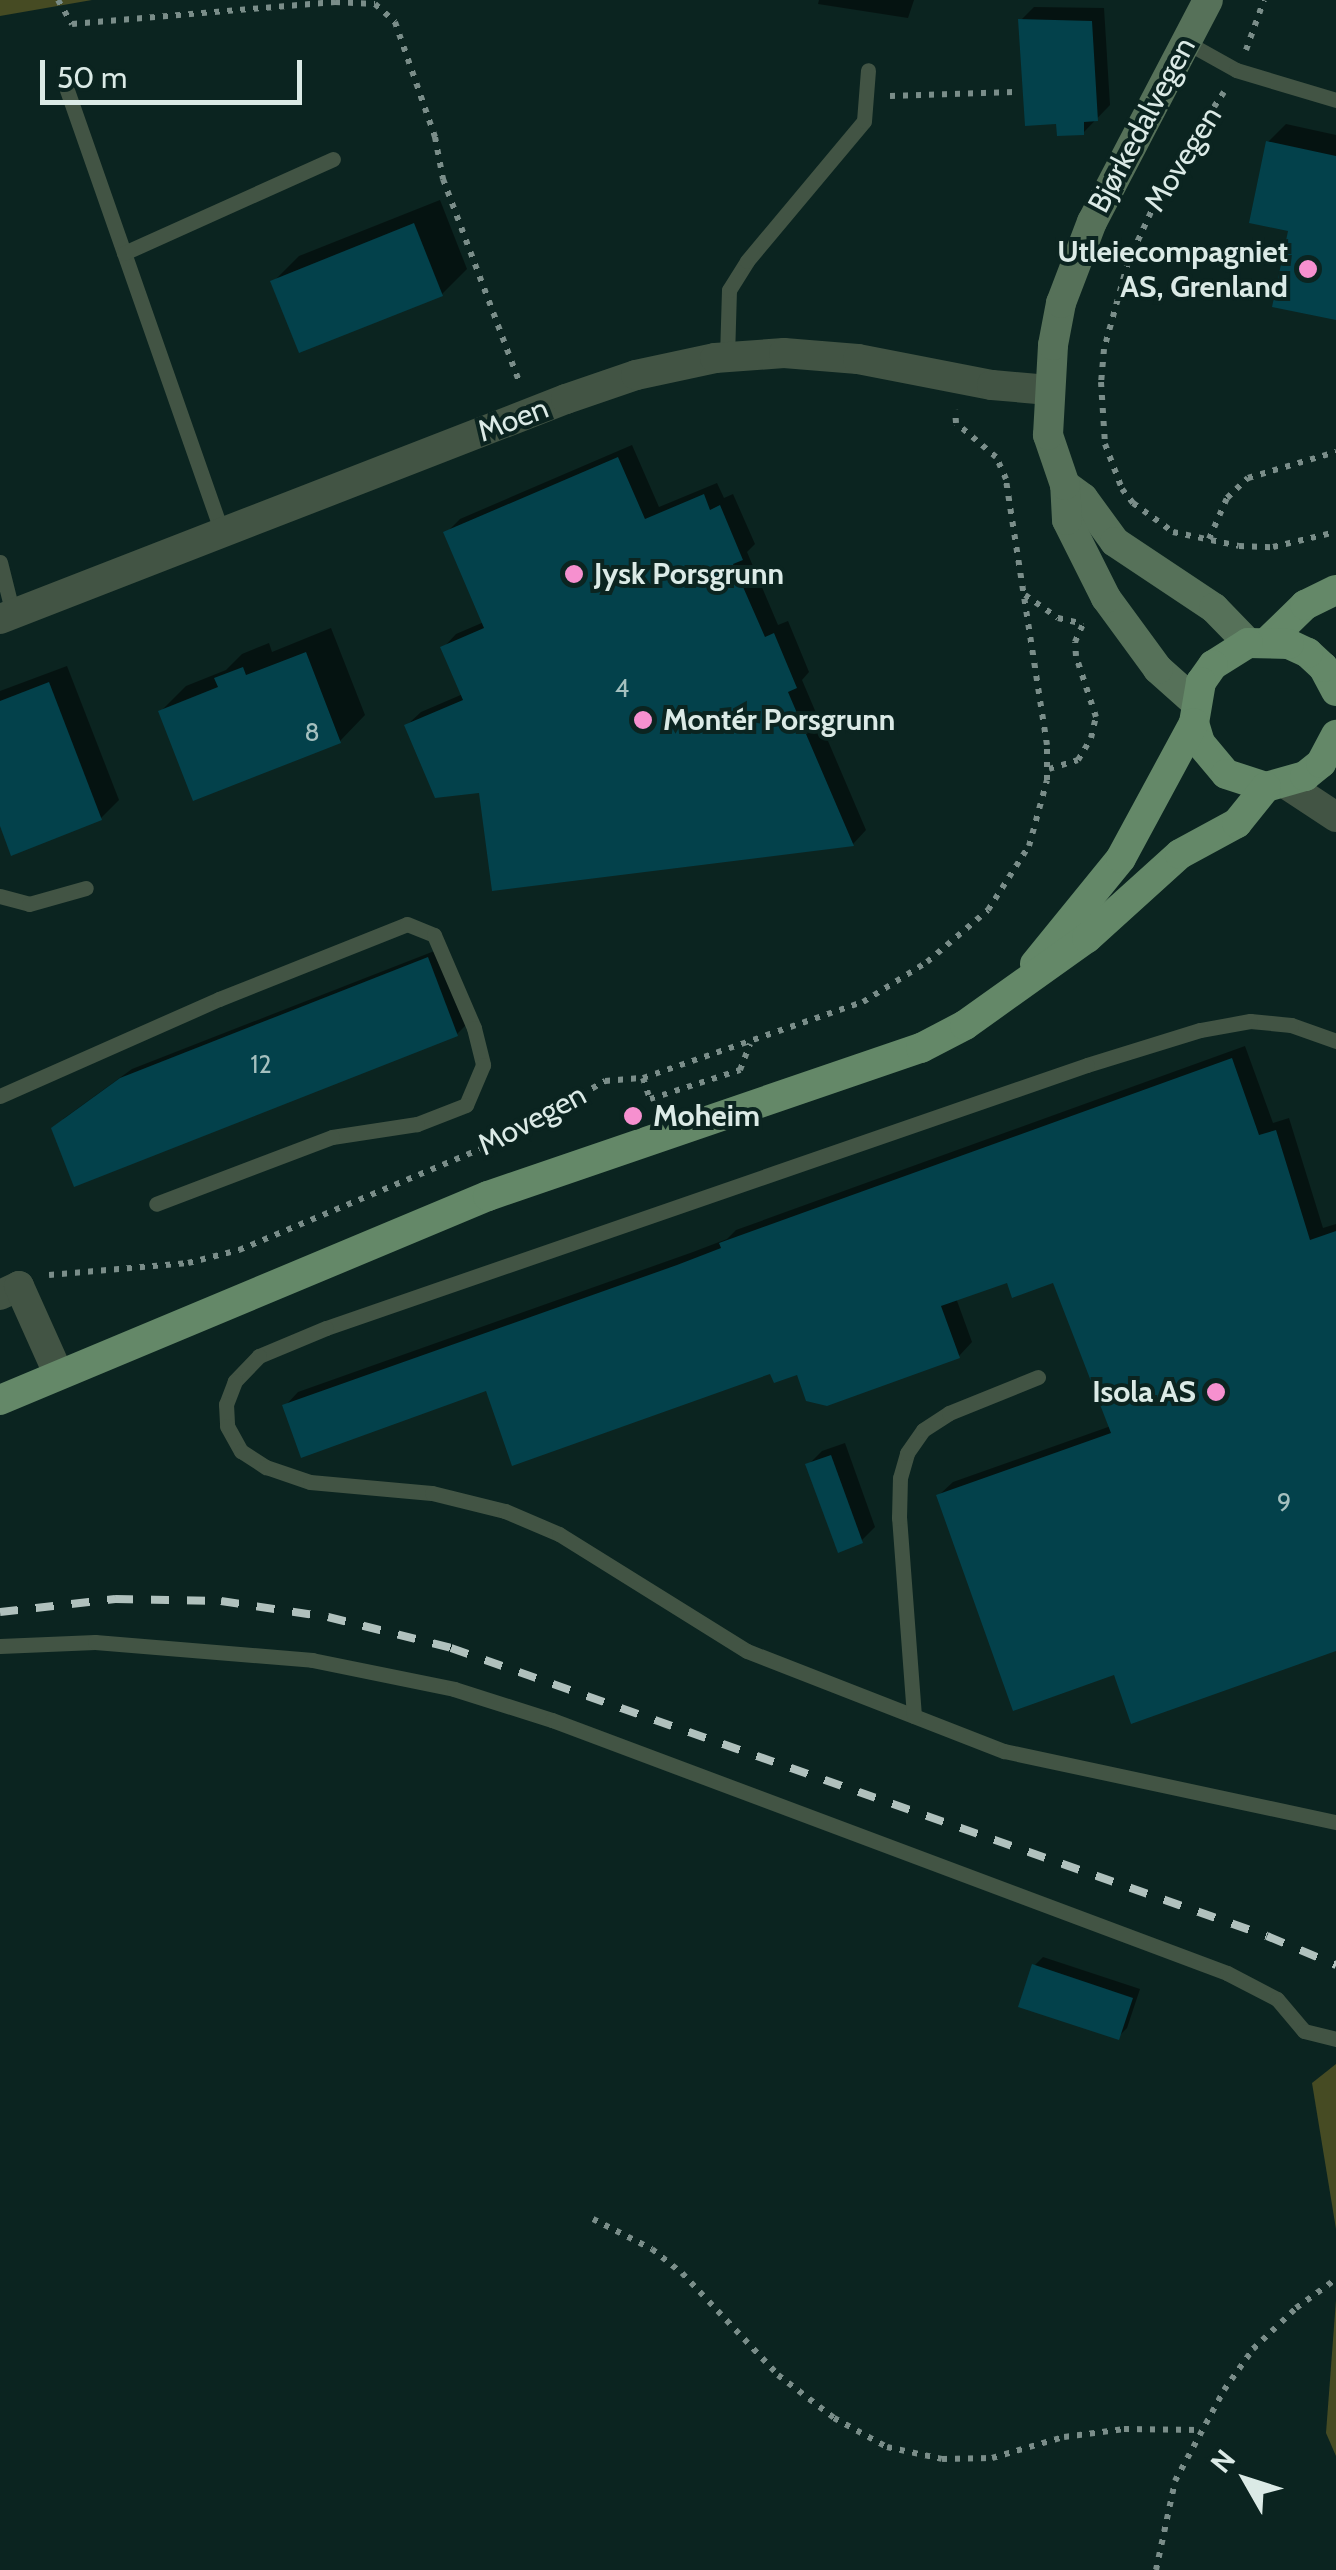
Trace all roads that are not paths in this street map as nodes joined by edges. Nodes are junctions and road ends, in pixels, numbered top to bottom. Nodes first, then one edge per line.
1 (1208, 0) edge
2 (1186, 42) junction
3 (868, 70) dead end
4 (67, 90) dead end
5 (1336, 100) edge
6 (333, 158) dead end
7 (124, 253) junction
8 (727, 357) junction
9 (1049, 390) junction
10 (1065, 485) junction
11 (222, 533) junction
12 (0, 562) edge
13 (1336, 590) edge
14 (6, 616) edge
15 (1258, 642) junction
16 (1336, 691) edge
17 (1195, 712) junction
18 (1336, 734) edge
19 (1276, 785) junction
20 (1336, 817) edge
21 (86, 888) dead end
22 (0, 896) edge
23 (1025, 979) junction
24 (1336, 1041) edge
25 (0, 1096) edge
26 (156, 1204) dead end
27 (10, 1290) edge
28 (58, 1374) junction
29 (1038, 1377) dead end
30 (0, 1400) edge
31 (0, 1646) edge
32 (914, 1716) junction
33 (1336, 1822) edge
34 (1336, 2040) edge

1 - 2 main road, Bjørkedalvegen
2 - 5 lane
2 - 9 main road, Bjørkedalvegen
3 - 8 lane
4 - 7 lane
6 - 7 lane
7 - 11 lane
8 - 9 street, Moen
8 - 11 street, Moen
9 - 10 main road, Bjørkedalvegen
10 - 15 main road, Bjørkedalvegen
10 - 17 main road, Bjørkedalvegen
11 - 14 street, Moen
12 - 14 lane
13 - 15 main road
15 - 16 main road
15 - 17 main road, Movegen
17 - 19 main road
17 - 23 main road, Movegen
18 - 19 main road, Movegen
19 - 20 street
19 - 23 main road, Movegen
21 - 22 lane
23 - 28 main road, Movegen
24 - 32 lane
25 - 26 lane
27 - 28 street
28 - 30 main road, Movegen
29 - 32 lane
31 - 34 lane
32 - 33 lane

